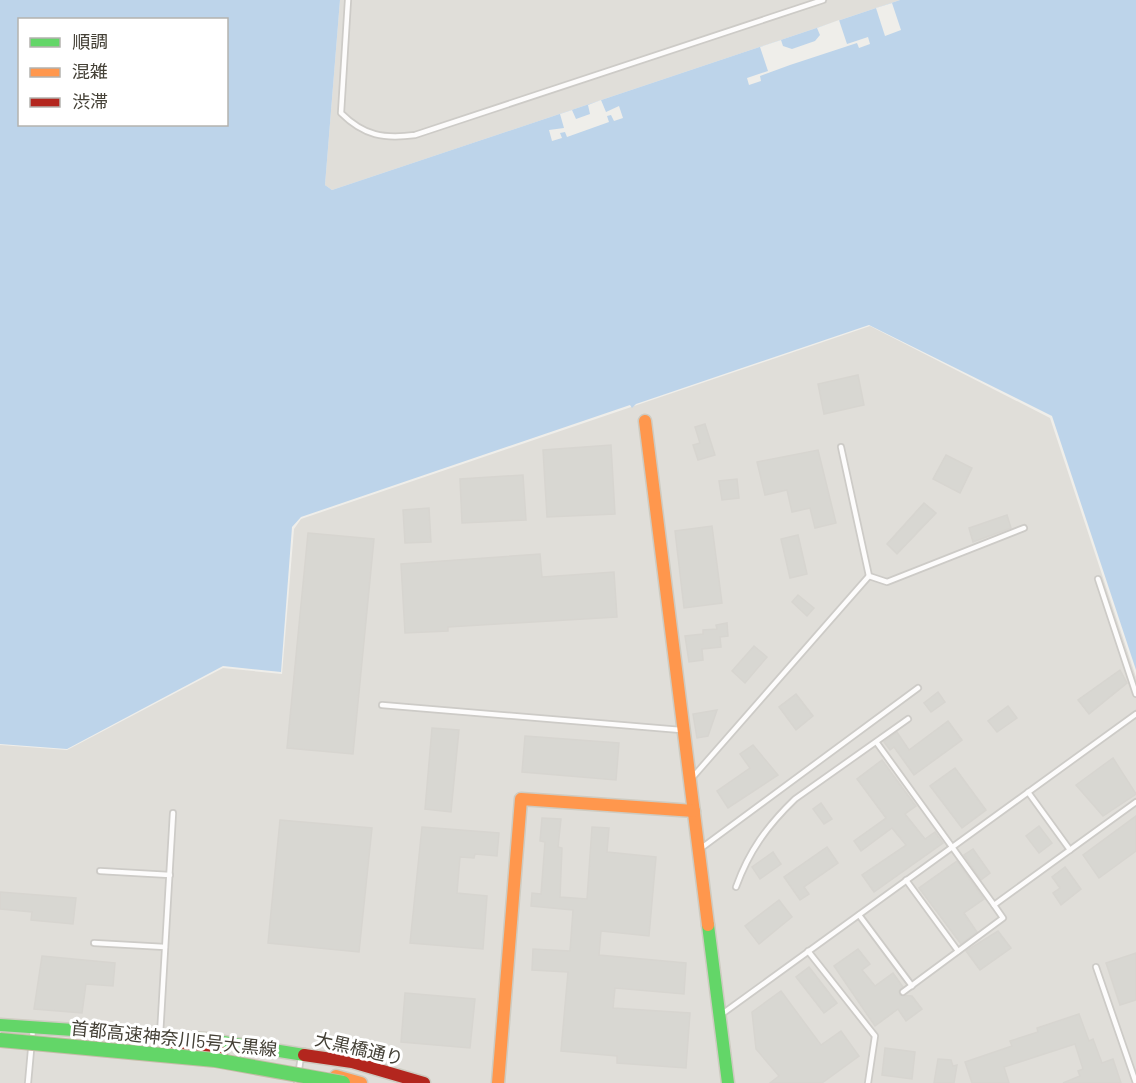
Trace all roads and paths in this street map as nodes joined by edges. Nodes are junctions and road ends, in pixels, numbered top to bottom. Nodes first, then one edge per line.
1 (348, 0) edge
2 (823, 0) edge
3 (645, 421) dead end
4 (841, 447) dead end
5 (1024, 528) dead end
6 (869, 576) junction
7 (1098, 579) dead end
8 (918, 688) dead end
9 (1136, 694) edge
10 (382, 705) dead end
11 (1136, 714) edge
12 (908, 719) dead end
13 (684, 730) junction
14 (877, 743) junction
15 (690, 780) junction
16 (1028, 792) junction
17 (1136, 802) edge
18 (694, 811) junction
19 (173, 813) dead end
20 (953, 846) junction
21 (700, 849) junction
22 (1070, 850) junction
23 (100, 871) dead end
24 (170, 875) junction
25 (906, 880) junction
26 (736, 887) dead end
27 (993, 905) junction
28 (859, 915) junction
29 (94, 943) dead end
30 (165, 947) junction
31 (808, 951) junction
32 (958, 951) junction
33 (1096, 967) dead end
34 (912, 986) junction
35 (903, 992) dead end
36 (720, 1016) junction
37 (0, 1025) edge
38 (32, 1033) junction
39 (160, 1035) junction
40 (0, 1038) edge
41 (0, 1045) edge
42 (300, 1061) junction
43 (28, 1083) edge
44 (297, 1083) edge
45 (320, 1083) edge
46 (343, 1083) edge
47 (361, 1083) edge
48 (424, 1083) edge
49 (498, 1083) edge
50 (728, 1083) edge
51 (868, 1083) edge
52 (1136, 1083) edge

1 - 2 lane
3 - 13 main road
4 - 6 lane
5 - 6 lane
6 - 15 lane
7 - 9 lane
8 - 21 lane
10 - 13 lane
11 - 16 lane
12 - 14 lane
13 - 15 main road
14 - 20 lane
14 - 26 lane
15 - 18 main road
16 - 20 lane
16 - 22 lane
17 - 22 lane
18 - 21 main road
18 - 49 main road
19 - 24 lane
20 - 25 lane
20 - 27 lane
21 - 36 main road
22 - 27 lane
23 - 24 lane
24 - 30 lane
25 - 28 lane
25 - 32 lane
27 - 32 lane
28 - 31 lane
28 - 34 lane
29 - 30 lane
30 - 39 lane
31 - 36 lane
31 - 51 lane
32 - 34 lane
33 - 52 lane
34 - 35 lane
36 - 50 main road
37 - 38 main road, 大黒橋通り
38 - 39 main road, 大黒橋通り
38 - 40 main road, 大黒橋通り
38 - 42 main road, 大黒橋通り
38 - 43 lane
39 - 42 main road, 大黒橋通り
40 - 46 main road, 首都高速神奈川5号大黒線, bridge
41 - 45 main road, 首都高速神奈川5号大黒線, bridge
42 - 44 lane
42 - 47 main road, 大黒橋通り
42 - 48 main road, 大黒橋通り

